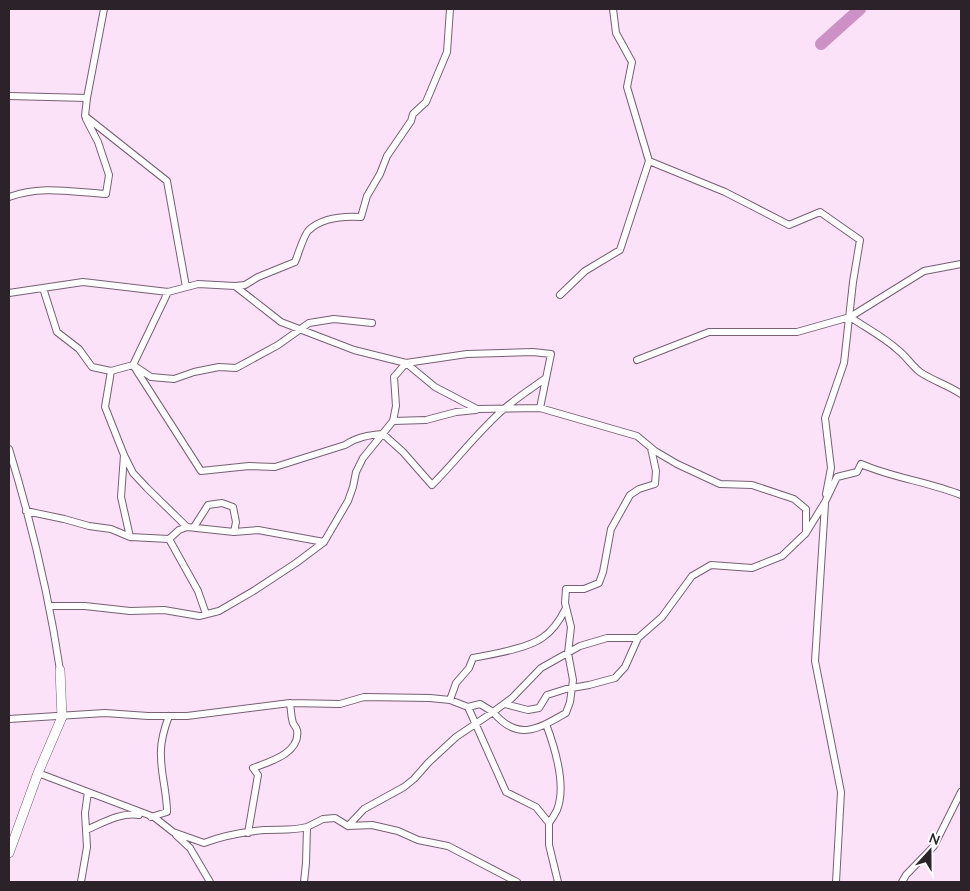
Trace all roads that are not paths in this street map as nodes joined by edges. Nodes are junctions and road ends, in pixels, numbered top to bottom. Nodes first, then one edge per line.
1 (104, 9) edge
2 (450, 9) edge
3 (613, 9) edge
4 (9, 96) edge
5 (87, 98) junction
6 (85, 116) junction
7 (649, 161) junction
8 (9, 197) edge
9 (961, 264) edge
10 (235, 286) junction
11 (186, 287) junction
12 (43, 288) junction
13 (168, 292) junction
14 (9, 293) edge
15 (560, 295) dead end
16 (850, 317) junction
17 (372, 323) dead end
18 (299, 329) junction
19 (637, 360) dead end
20 (406, 363) junction
21 (133, 365) junction
22 (111, 372) junction
23 (546, 378) junction
24 (961, 394) edge
25 (505, 408) junction
26 (540, 408) junction
27 (477, 410) junction
28 (393, 421) junction
29 (383, 434) junction
30 (652, 448) junction
31 (9, 453) edge
32 (124, 456) junction
33 (961, 495) edge
34 (825, 502) junction
35 (26, 511) junction
36 (187, 527) junction
37 (194, 527) junction
38 (234, 532) junction
39 (806, 533) junction
40 (130, 537) junction
41 (168, 539) junction
42 (324, 542) junction
43 (49, 606) junction
44 (566, 608) junction
45 (206, 614) junction
46 (638, 638) junction
47 (568, 654) junction
48 (60, 670) joint
49 (572, 688) junction
50 (450, 700) junction
51 (290, 703) junction
52 (505, 704) junction
53 (468, 707) junction
54 (493, 712) junction
55 (169, 716) junction
56 (62, 717) junction
57 (9, 718) edge
58 (476, 724) junction
59 (546, 724) junction
60 (38, 773) junction
61 (88, 792) junction
62 (961, 792) edge
63 (154, 817) junction
64 (549, 823) junction
65 (348, 826) junction
66 (307, 827) junction
67 (86, 830) junction
68 (173, 832) junction
69 (248, 833) junction
70 (9, 853) edge
71 (81, 882) edge
72 (210, 882) edge
73 (304, 882) edge
74 (517, 882) edge
75 (558, 882) edge
76 (836, 882) edge
77 (902, 882) edge

1 - 5 street
2 - 10 street
3 - 7 street
4 - 5 street
5 - 6 street
6 - 8 street
6 - 11 street
7 - 15 street
7 - 16 street
9 - 16 street
10 - 11 street
10 - 18 street
11 - 13 street
12 - 13 street
12 - 14 street
12 - 22 street
13 - 21 street
16 - 19 street
16 - 24 street
16 - 34 street
17 - 18 street
18 - 20 street
18 - 21 street
20 - 23 street
20 - 27 street
20 - 28 street
21 - 22 street
21 - 29 street
22 - 32 street
23 - 25 street
23 - 26 street
25 - 26 street
25 - 27 street
25 - 29 street
26 - 30 street
27 - 28 street
28 - 29 street
29 - 42 street
30 - 39 street
30 - 44 street
31 - 35 street
32 - 36 street
32 - 40 street
33 - 34 street
34 - 39 street
34 - 76 street
35 - 40 street
35 - 43 street
36 - 37 street
36 - 41 street
37 - 38 street
37 - 38 street
38 - 42 street
39 - 46 street
40 - 41 street
41 - 45 street
42 - 45 street
43 - 45 street
43 - 48 street
44 - 47 street
44 - 50 street
46 - 47 street
46 - 49 street
47 - 49 street
47 - 52 street
48 - 56 main road
49 - 52 street
49 - 59 street
50 - 51 street
50 - 53 street
51 - 55 street
51 - 69 street
52 - 54 street
53 - 54 street
53 - 58 street
54 - 58 street
54 - 59 street
55 - 56 street
55 - 63 street
56 - 57 street
56 - 60 main road
58 - 64 street
58 - 65 street
59 - 64 street
60 - 61 street
60 - 70 main road
61 - 63 street
61 - 67 street
62 - 77 street
63 - 67 street
63 - 68 street
64 - 75 street
65 - 66 street
65 - 74 street
66 - 69 street
66 - 73 street
67 - 71 street
68 - 69 street
68 - 72 street

